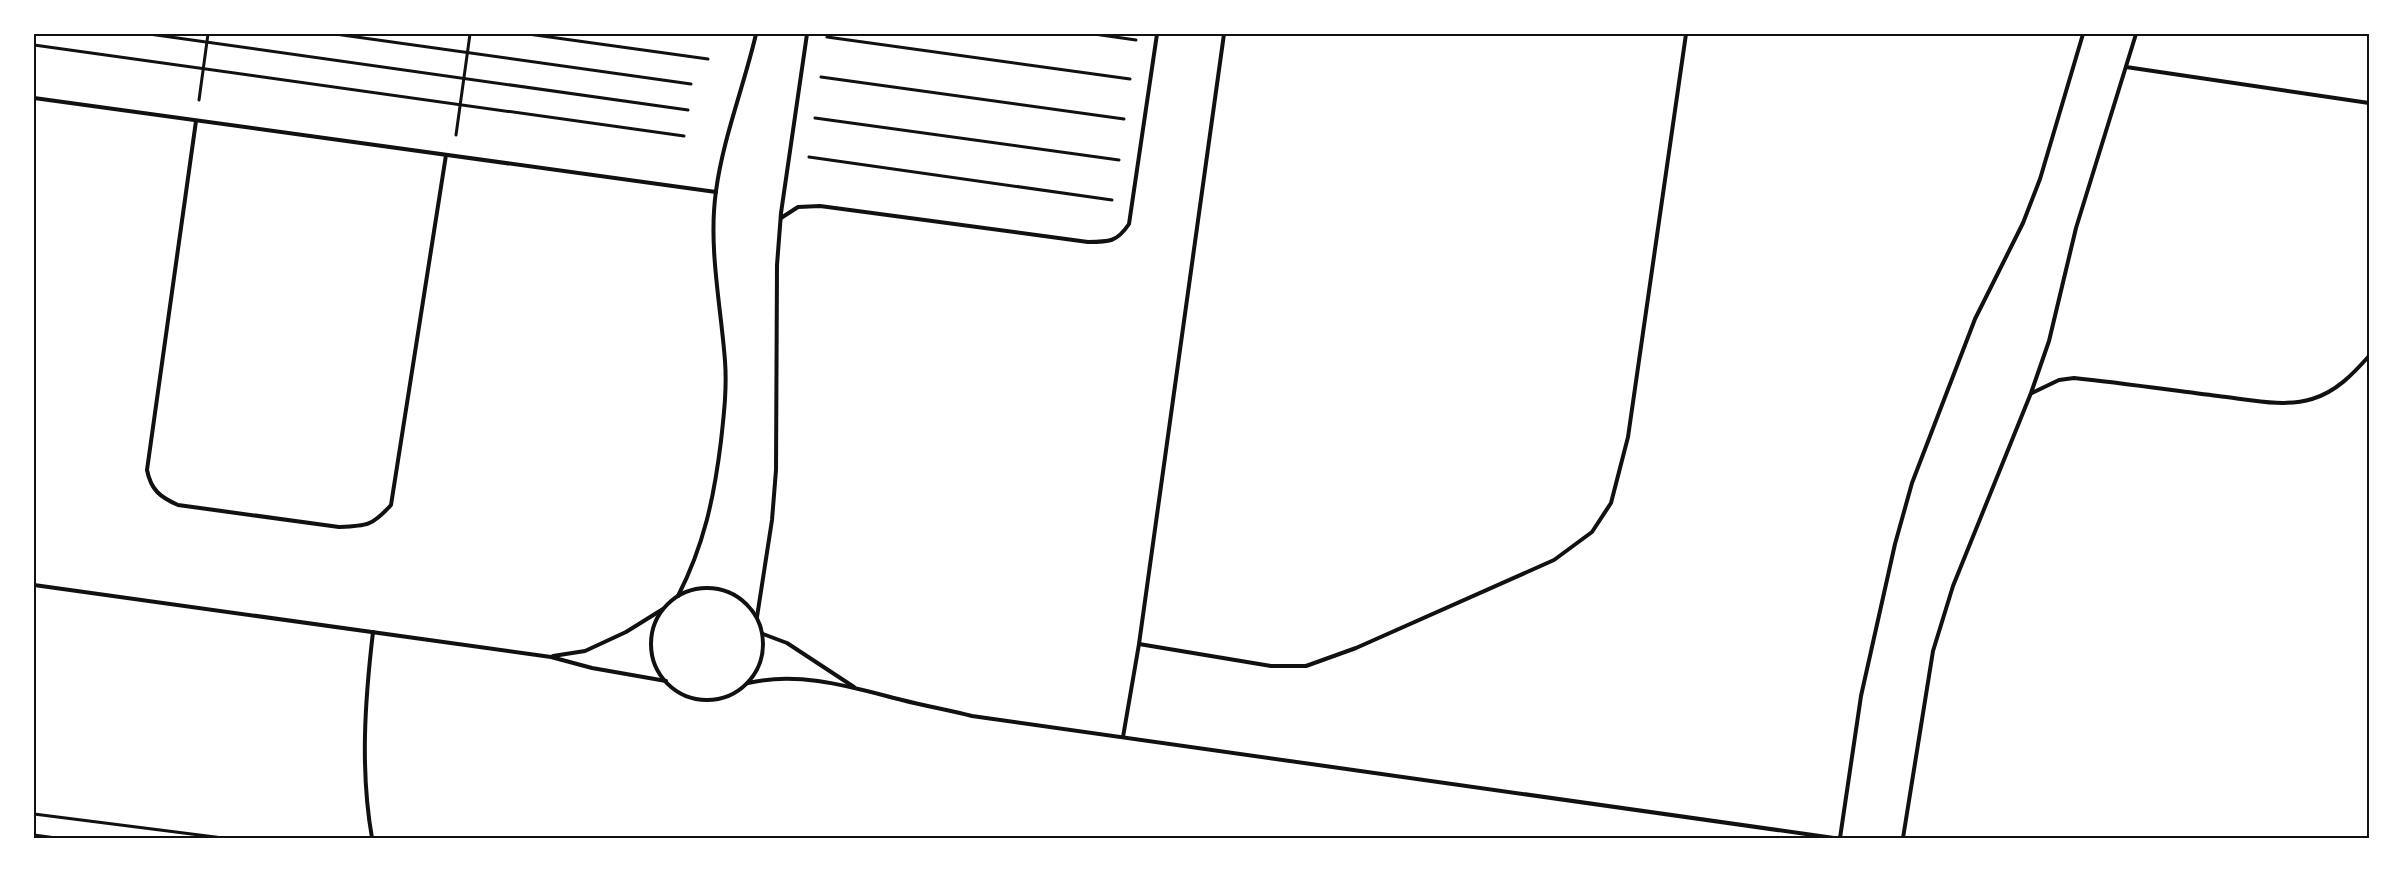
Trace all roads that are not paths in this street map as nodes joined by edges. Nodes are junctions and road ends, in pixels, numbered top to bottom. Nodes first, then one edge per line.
1 (756, 34) edge
2 (807, 34) edge
3 (1157, 34) edge
4 (1224, 34) edge
5 (1686, 34) edge
6 (2084, 34) edge
7 (2136, 34) edge
8 (2126, 67) junction
9 (34, 98) edge
10 (2369, 103) edge
11 (196, 121) junction
12 (446, 155) junction
13 (716, 192) junction
14 (781, 218) junction
15 (2369, 356) edge
16 (2031, 393) junction
17 (34, 586) edge
18 (678, 596) junction
19 (663, 609) junction
20 (757, 617) junction
21 (373, 632) junction
22 (763, 634) junction
23 (1138, 644) junction
24 (551, 657) junction
25 (666, 681) junction
26 (748, 683) junction
27 (856, 688) junction
28 (1123, 737) junction
29 (372, 838) edge
30 (1834, 838) edge
31 (1840, 838) edge
32 (1903, 838) edge

1 - 13 lane
2 - 14 lane
3 - 14 lane
4 - 23 lane
5 - 23 lane
6 - 31 lane
7 - 8 lane
8 - 10 lane
8 - 16 lane
9 - 11 lane
11 - 12 lane
11 - 12 lane
12 - 13 lane
13 - 18 lane
14 - 20 lane
15 - 16 lane
16 - 32 lane
17 - 21 lane
18 - 19 lane
18 - 20 lane
19 - 24 lane
19 - 25 lane
20 - 22 lane
21 - 24 lane
21 - 29 lane
22 - 26 lane
22 - 27 lane
23 - 28 lane
24 - 25 lane
25 - 26 lane
26 - 27 lane
27 - 28 lane
28 - 30 lane

